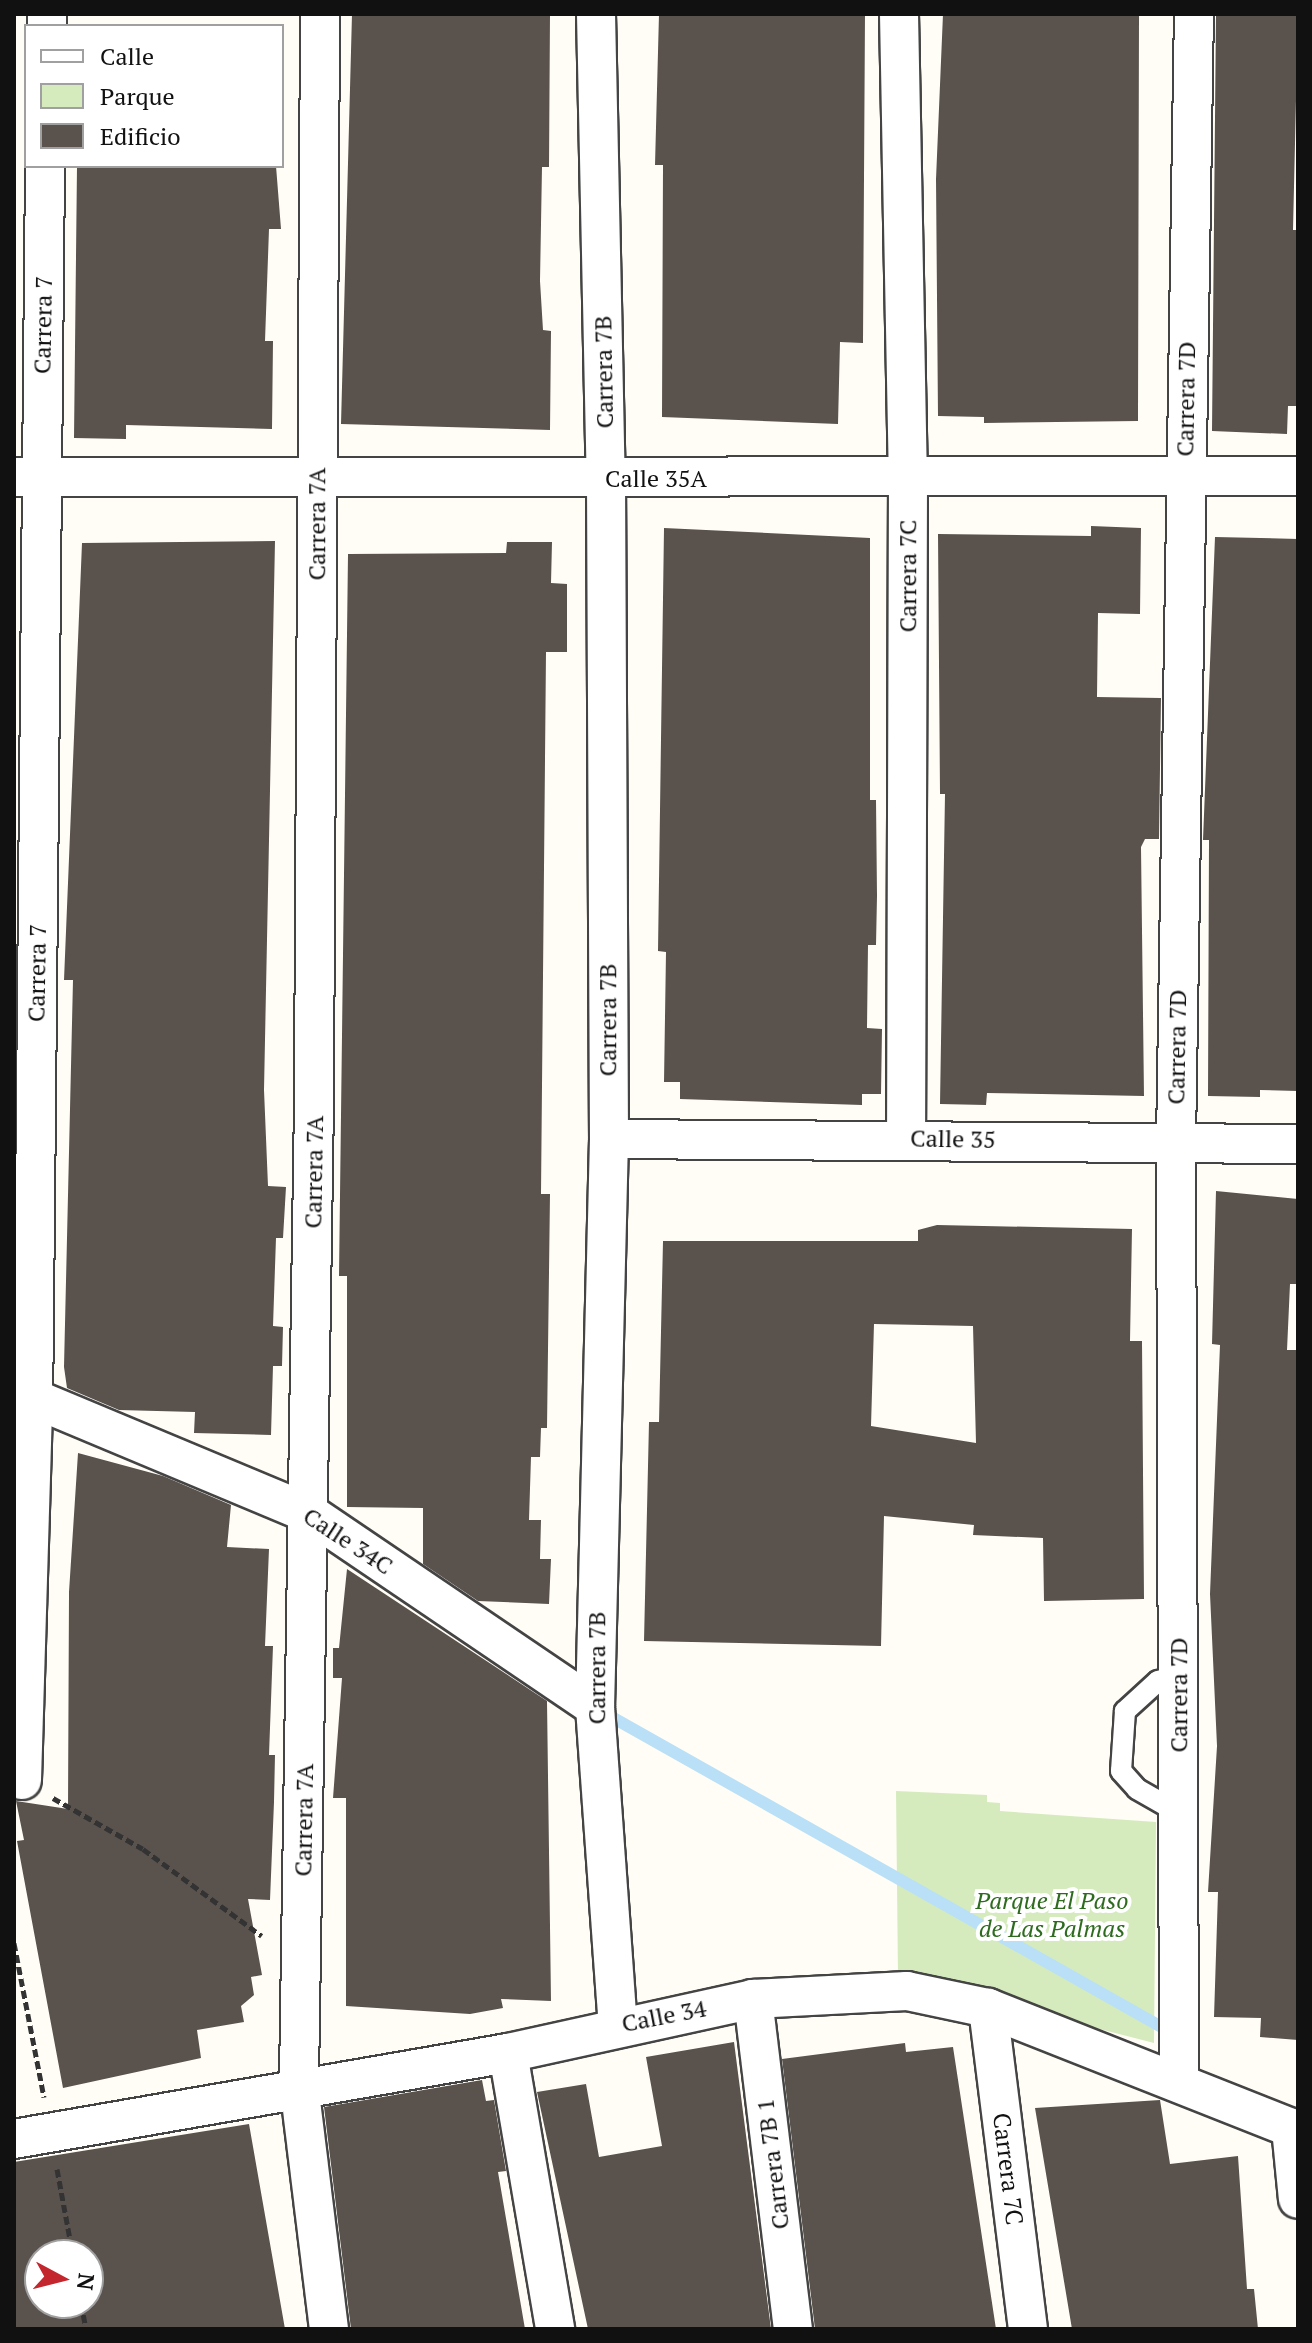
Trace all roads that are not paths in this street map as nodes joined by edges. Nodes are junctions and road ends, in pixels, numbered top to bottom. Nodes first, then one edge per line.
1 (320, 14) edge
2 (596, 14) edge
3 (899, 14) edge
4 (1194, 14) edge
5 (45, 168) edge
6 (317, 475) junction
7 (1298, 476) edge
8 (28, 477) edge
9 (1184, 477) junction
10 (606, 479) junction
11 (908, 481) junction
12 (609, 1139) junction
13 (906, 1139) junction
14 (1176, 1143) junction
15 (1298, 1144) edge
16 (33, 1398) junction
17 (310, 1514) junction
18 (1179, 1675) junction
19 (595, 1707) junction
20 (22, 1780) road end
21 (1179, 1813) junction
22 (753, 1999) junction
23 (988, 2008) junction
24 (618, 2025) junction
25 (508, 2053) junction
26 (1179, 2081) junction
27 (299, 2085) junction
28 (1294, 2129) edge
29 (14, 2139) edge
30 (1298, 2199) edge
31 (329, 2329) edge
32 (555, 2329) edge
33 (793, 2329) edge
34 (1028, 2329) edge

1 - 6 street, Carrera 7A
2 - 10 street, Carrera 7B
3 - 11 street, Carrera 7C
4 - 9 street, Carrera 7D
5 - 8 street, Carrera 7
6 - 8 street, Calle 35A
6 - 10 street, Calle 35A
6 - 17 street, Carrera 7A
7 - 9 street, Calle 35A
8 - 16 street, Carrera 7
9 - 11 street, Calle 35A
9 - 14 street, Carrera 7D
10 - 11 street, Calle 35A
10 - 12 street, Carrera 7B
11 - 13 street, Carrera 7C
12 - 13 street, Calle 35
12 - 19 street, Carrera 7B
13 - 14 street, Calle 35
14 - 15 street, Calle 35
14 - 18 street, Carrera 7D
16 - 17 street, Calle 34C
16 - 20 street, Carrera 7
17 - 19 street, Calle 34C
17 - 27 street, Carrera 7A
18 - 21 street, Carrera 7D
18 - 21 lane
19 - 24 street, Carrera 7B
21 - 26 street, Carrera 7D
22 - 23 street, Calle 34
22 - 24 street, Calle 34
22 - 33 street, Carrera 7B 1
23 - 26 street, Calle 34
23 - 34 street, Carrera 7C
24 - 25 street, Calle 34
25 - 27 street, Calle 34
25 - 32 street
26 - 28 street, Calle 34
27 - 29 street, Calle 34
27 - 31 street, Carrera 7A
28 - 30 street

